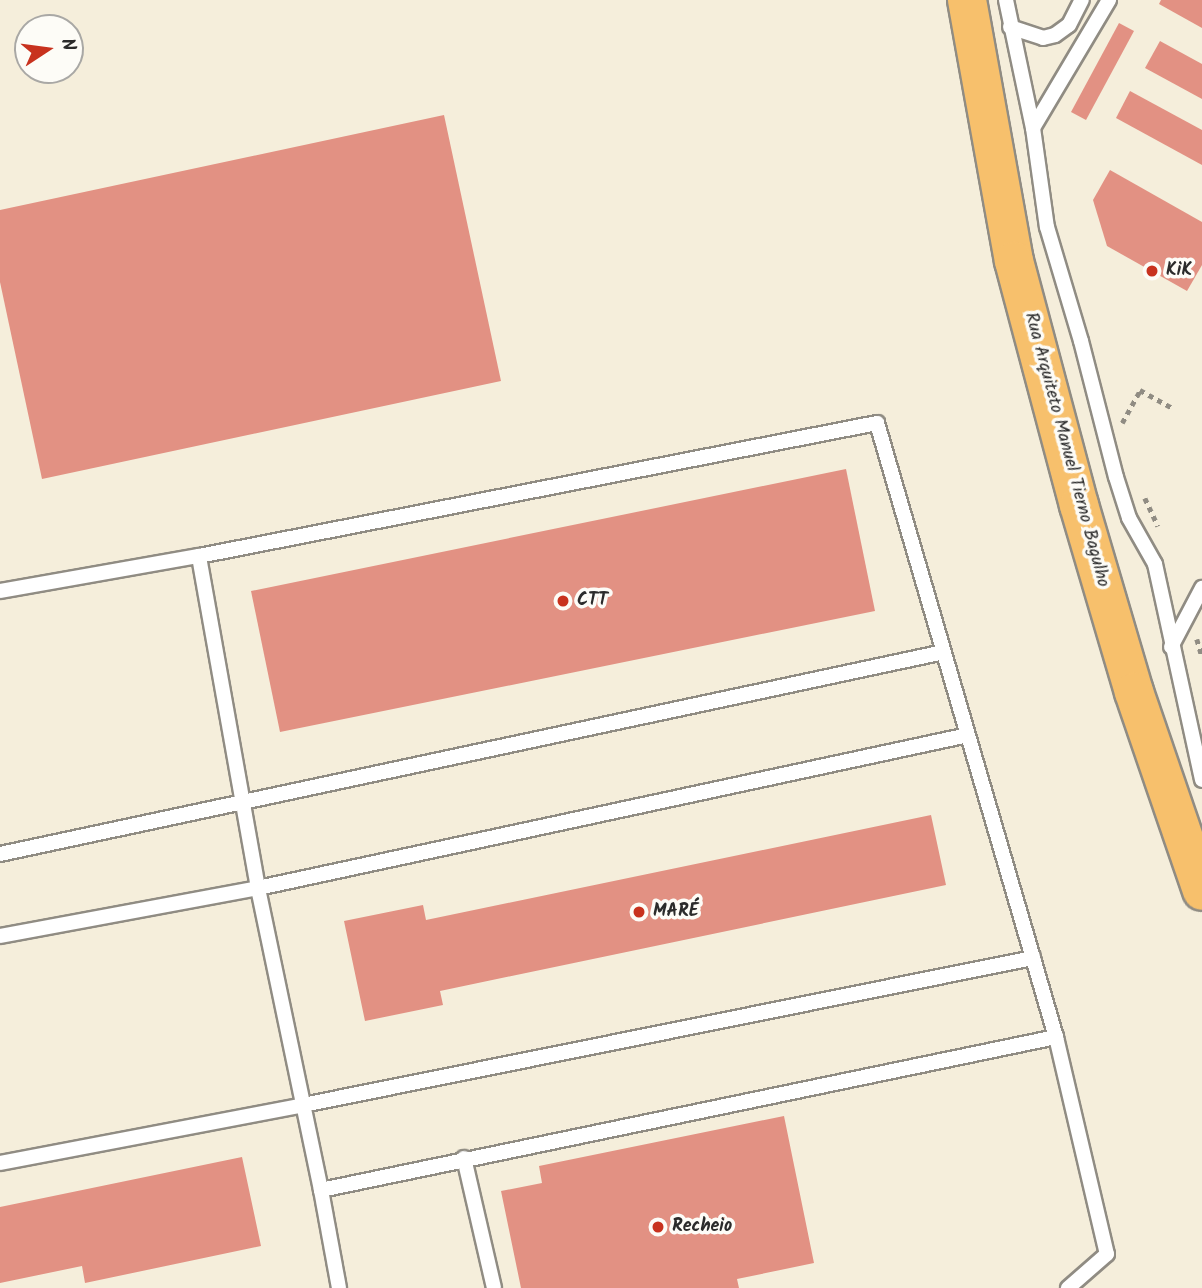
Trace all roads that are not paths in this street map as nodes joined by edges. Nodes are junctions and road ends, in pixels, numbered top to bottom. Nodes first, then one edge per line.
1 (967, 0) edge
2 (1006, 0) edge
3 (1082, 0) edge
4 (1109, 0) edge
5 (1010, 27) junction
6 (1034, 128) junction
7 (199, 556) junction
8 (1202, 588) edge
9 (0, 591) edge
10 (1171, 647) junction
11 (944, 652) junction
12 (968, 735) junction
13 (1202, 779) edge
14 (243, 804) junction
15 (0, 854) edge
16 (258, 888) junction
17 (1202, 891) edge
18 (0, 936) edge
19 (1033, 958) junction
20 (1056, 1037) junction
21 (303, 1105) junction
22 (464, 1158) junction
23 (0, 1163) edge
24 (321, 1190) junction
25 (339, 1288) edge
26 (494, 1288) edge
27 (1068, 1288) edge

1 - 17 main road, Rua Arquiteto Manuel Tierno Bagulho
2 - 5 lane
3 - 5 lane
4 - 6 lane
5 - 6 lane
6 - 10 lane
7 - 9 lane
7 - 11 lane
7 - 14 lane
8 - 10 lane
10 - 13 lane
11 - 12 lane
11 - 14 lane
12 - 16 lane
12 - 19 lane
14 - 15 lane
14 - 16 lane
16 - 18 lane
16 - 21 lane
19 - 20 lane
19 - 21 lane
20 - 22 lane
20 - 27 lane
21 - 23 lane
21 - 24 lane
22 - 24 lane
22 - 26 lane
24 - 25 lane

